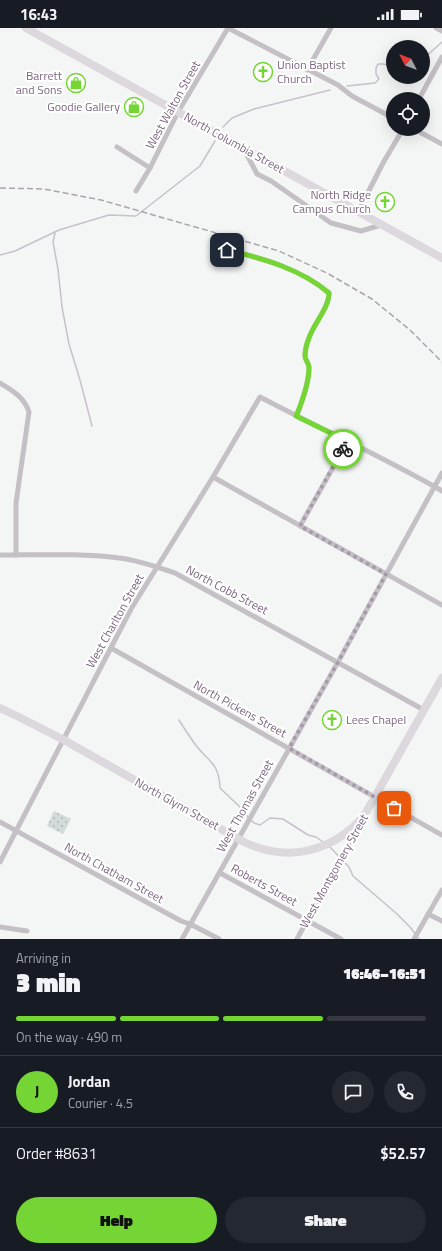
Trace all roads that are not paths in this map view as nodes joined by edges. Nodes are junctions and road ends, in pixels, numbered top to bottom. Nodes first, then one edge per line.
1 (26, 28) edge
2 (228, 28) edge
3 (331, 28) edge
4 (436, 28) edge
5 (442, 31) edge
6 (442, 57) edge
7 (307, 70) junction
8 (423, 92) edge
9 (178, 112) junction
10 (386, 114) edge
11 (399, 136) edge
12 (427, 136) edge
13 (442, 144) edge
14 (117, 147) dead end
15 (244, 148) junction
16 (150, 168) junction
17 (136, 192) dead end
18 (358, 212) junction
19 (381, 224) junction
20 (227, 250) dead end
21 (442, 258) edge
22 (0, 383) edge
23 (296, 416) junction
24 (349, 442) junction
25 (442, 473) edge
26 (213, 477) junction
27 (434, 487) junction
28 (442, 491) edge
29 (300, 526) junction
30 (0, 556) edge
31 (16, 556) junction
32 (157, 567) junction
33 (386, 574) junction
34 (442, 605) edge
35 (111, 648) junction
36 (338, 662) junction
37 (442, 678) edge
38 (0, 708) edge
39 (424, 710) junction
40 (64, 740) junction
41 (289, 748) junction
42 (375, 798) junction
43 (0, 822) edge
44 (358, 823) junction
45 (16, 830) junction
46 (442, 835) edge
47 (238, 838) junction
48 (0, 862) edge
49 (220, 873) junction
50 (442, 890) edge
51 (428, 914) junction
52 (307, 920) junction
53 (442, 920) edge
54 (190, 924) junction
55 (0, 927) edge
56 (27, 931) dead end
57 (182, 939) edge
58 (219, 939) edge
59 (297, 939) edge
60 (341, 939) edge
61 (414, 939) edge

1 - 9 main road, North Columbia Street
2 - 7 street
2 - 9 street, West Walton Street
3 - 7 street
4 - 5 street
6 - 8 street
7 - 10 street
9 - 15 main road, North Columbia Street
9 - 16 street, West Walton Street
11 - 18 street
12 - 13 street
14 - 16 street
15 - 18 main road, North Columbia Street
15 - 19 street
16 - 17 street, West Walton Street
18 - 19 main road, North Columbia Street
19 - 21 main road, North Columbia Street
20 - 23 street
22 - 31 street
23 - 24 street
23 - 26 street, West Charlton Street
24 - 27 street
24 - 29 street
25 - 27 street, West Thomas Street
26 - 29 street
26 - 32 street, West Charlton Street
27 - 28 street
27 - 33 street, West Thomas Street
29 - 33 street
30 - 31 street, North Cobb Street
31 - 32 street, North Cobb Street
32 - 35 street, West Charlton Street
32 - 36 street, North Cobb Street
33 - 34 street
33 - 36 street, West Thomas Street
35 - 40 street, West Charlton Street
35 - 41 street, North Pickens Street
36 - 39 street, North Cobb Street
36 - 41 street, West Thomas Street
37 - 39 main road, West Montgomery Street
38 - 40 main road, North Glynn Street
39 - 42 main road, West Montgomery Street
40 - 45 street, West Charlton Street
40 - 47 main road, North Glynn Street
41 - 42 street, North Pickens Street
41 - 47 street, West Thomas Street
42 - 44 main road, West Montgomery Street
42 - 46 street, North Pickens Street
43 - 45 street, North Chatham Street
44 - 47 main road, North Glynn Street
44 - 52 street, West Montgomery Street
45 - 48 street, West Charlton Street
45 - 54 street, North Chatham Street
47 - 49 street, West Thomas Street
49 - 52 street, Roberts Street
49 - 54 street, West Thomas Street
50 - 51 street
51 - 53 street
51 - 61 street
52 - 59 street, West Montgomery Street
52 - 60 street, Roberts Street
54 - 57 street, West Thomas Street
54 - 58 street, North Chatham Street
55 - 56 street

